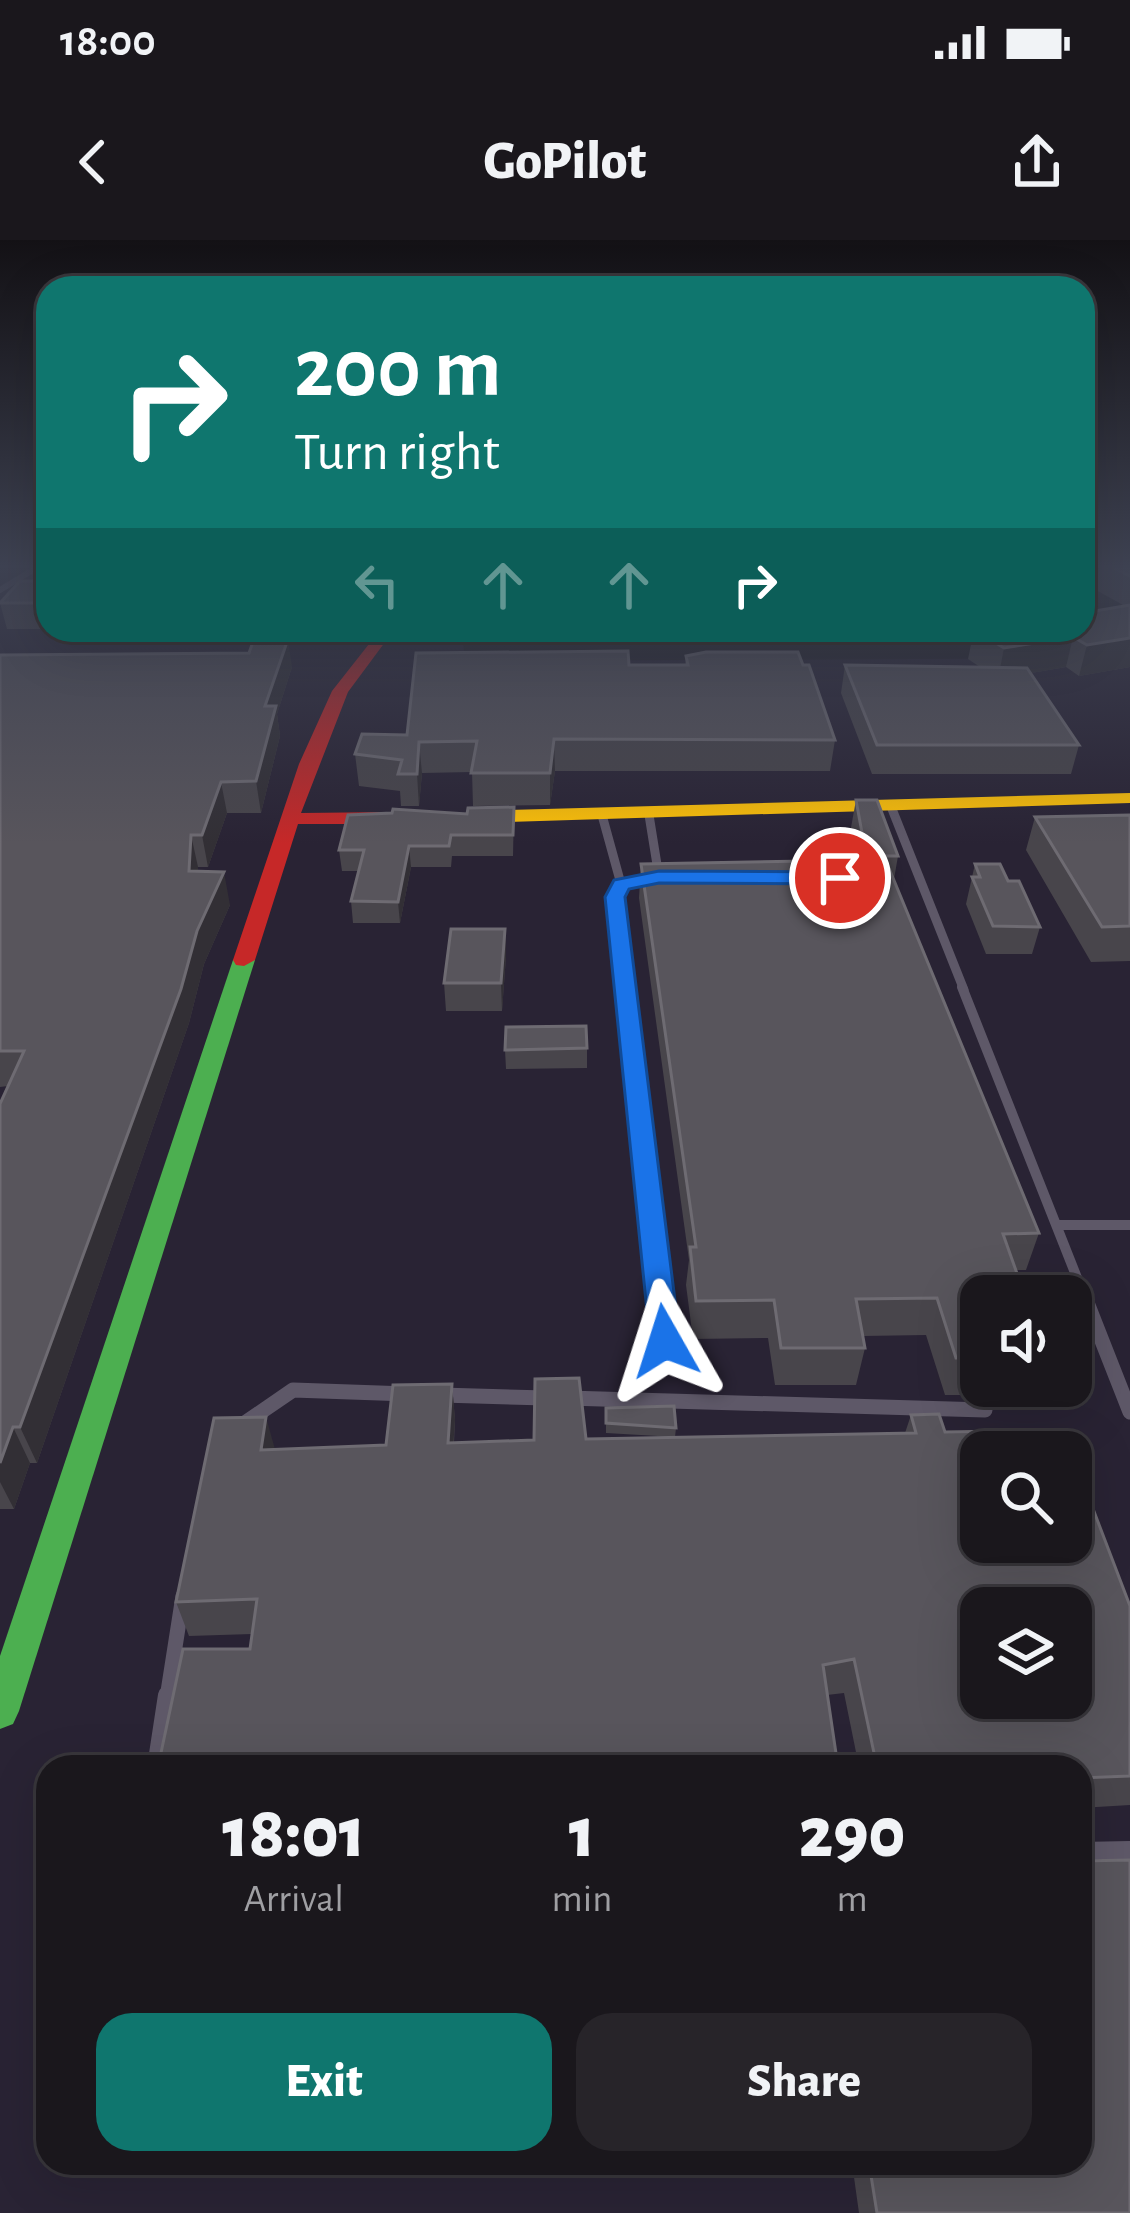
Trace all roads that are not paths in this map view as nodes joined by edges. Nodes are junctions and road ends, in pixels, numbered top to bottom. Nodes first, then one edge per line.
1 (364, 660) edge
2 (1130, 798) edge
3 (892, 808) junction
4 (602, 815) junction
5 (649, 815) junction
6 (292, 819) junction
7 (659, 877) junction
8 (682, 878) edge
9 (621, 884) junction
10 (1060, 1225) junction
11 (1130, 1225) edge
12 (665, 1341) dead end
13 (985, 1410) dead end
14 (1130, 1412) edge
15 (236, 1429) edge
16 (185, 1580) edge
17 (0, 1711) edge
18 (158, 1755) edge
19 (1130, 1850) edge
20 (1092, 1851) edge

1 - 6 street
2 - 3 street
3 - 5 street
3 - 10 lane
4 - 5 street
4 - 6 street
4 - 9 lane
5 - 7 lane
6 - 17 street
7 - 8 lane
7 - 9 lane
9 - 12 lane
10 - 11 lane
10 - 14 lane
13 - 15 lane
16 - 18 lane
19 - 20 lane

